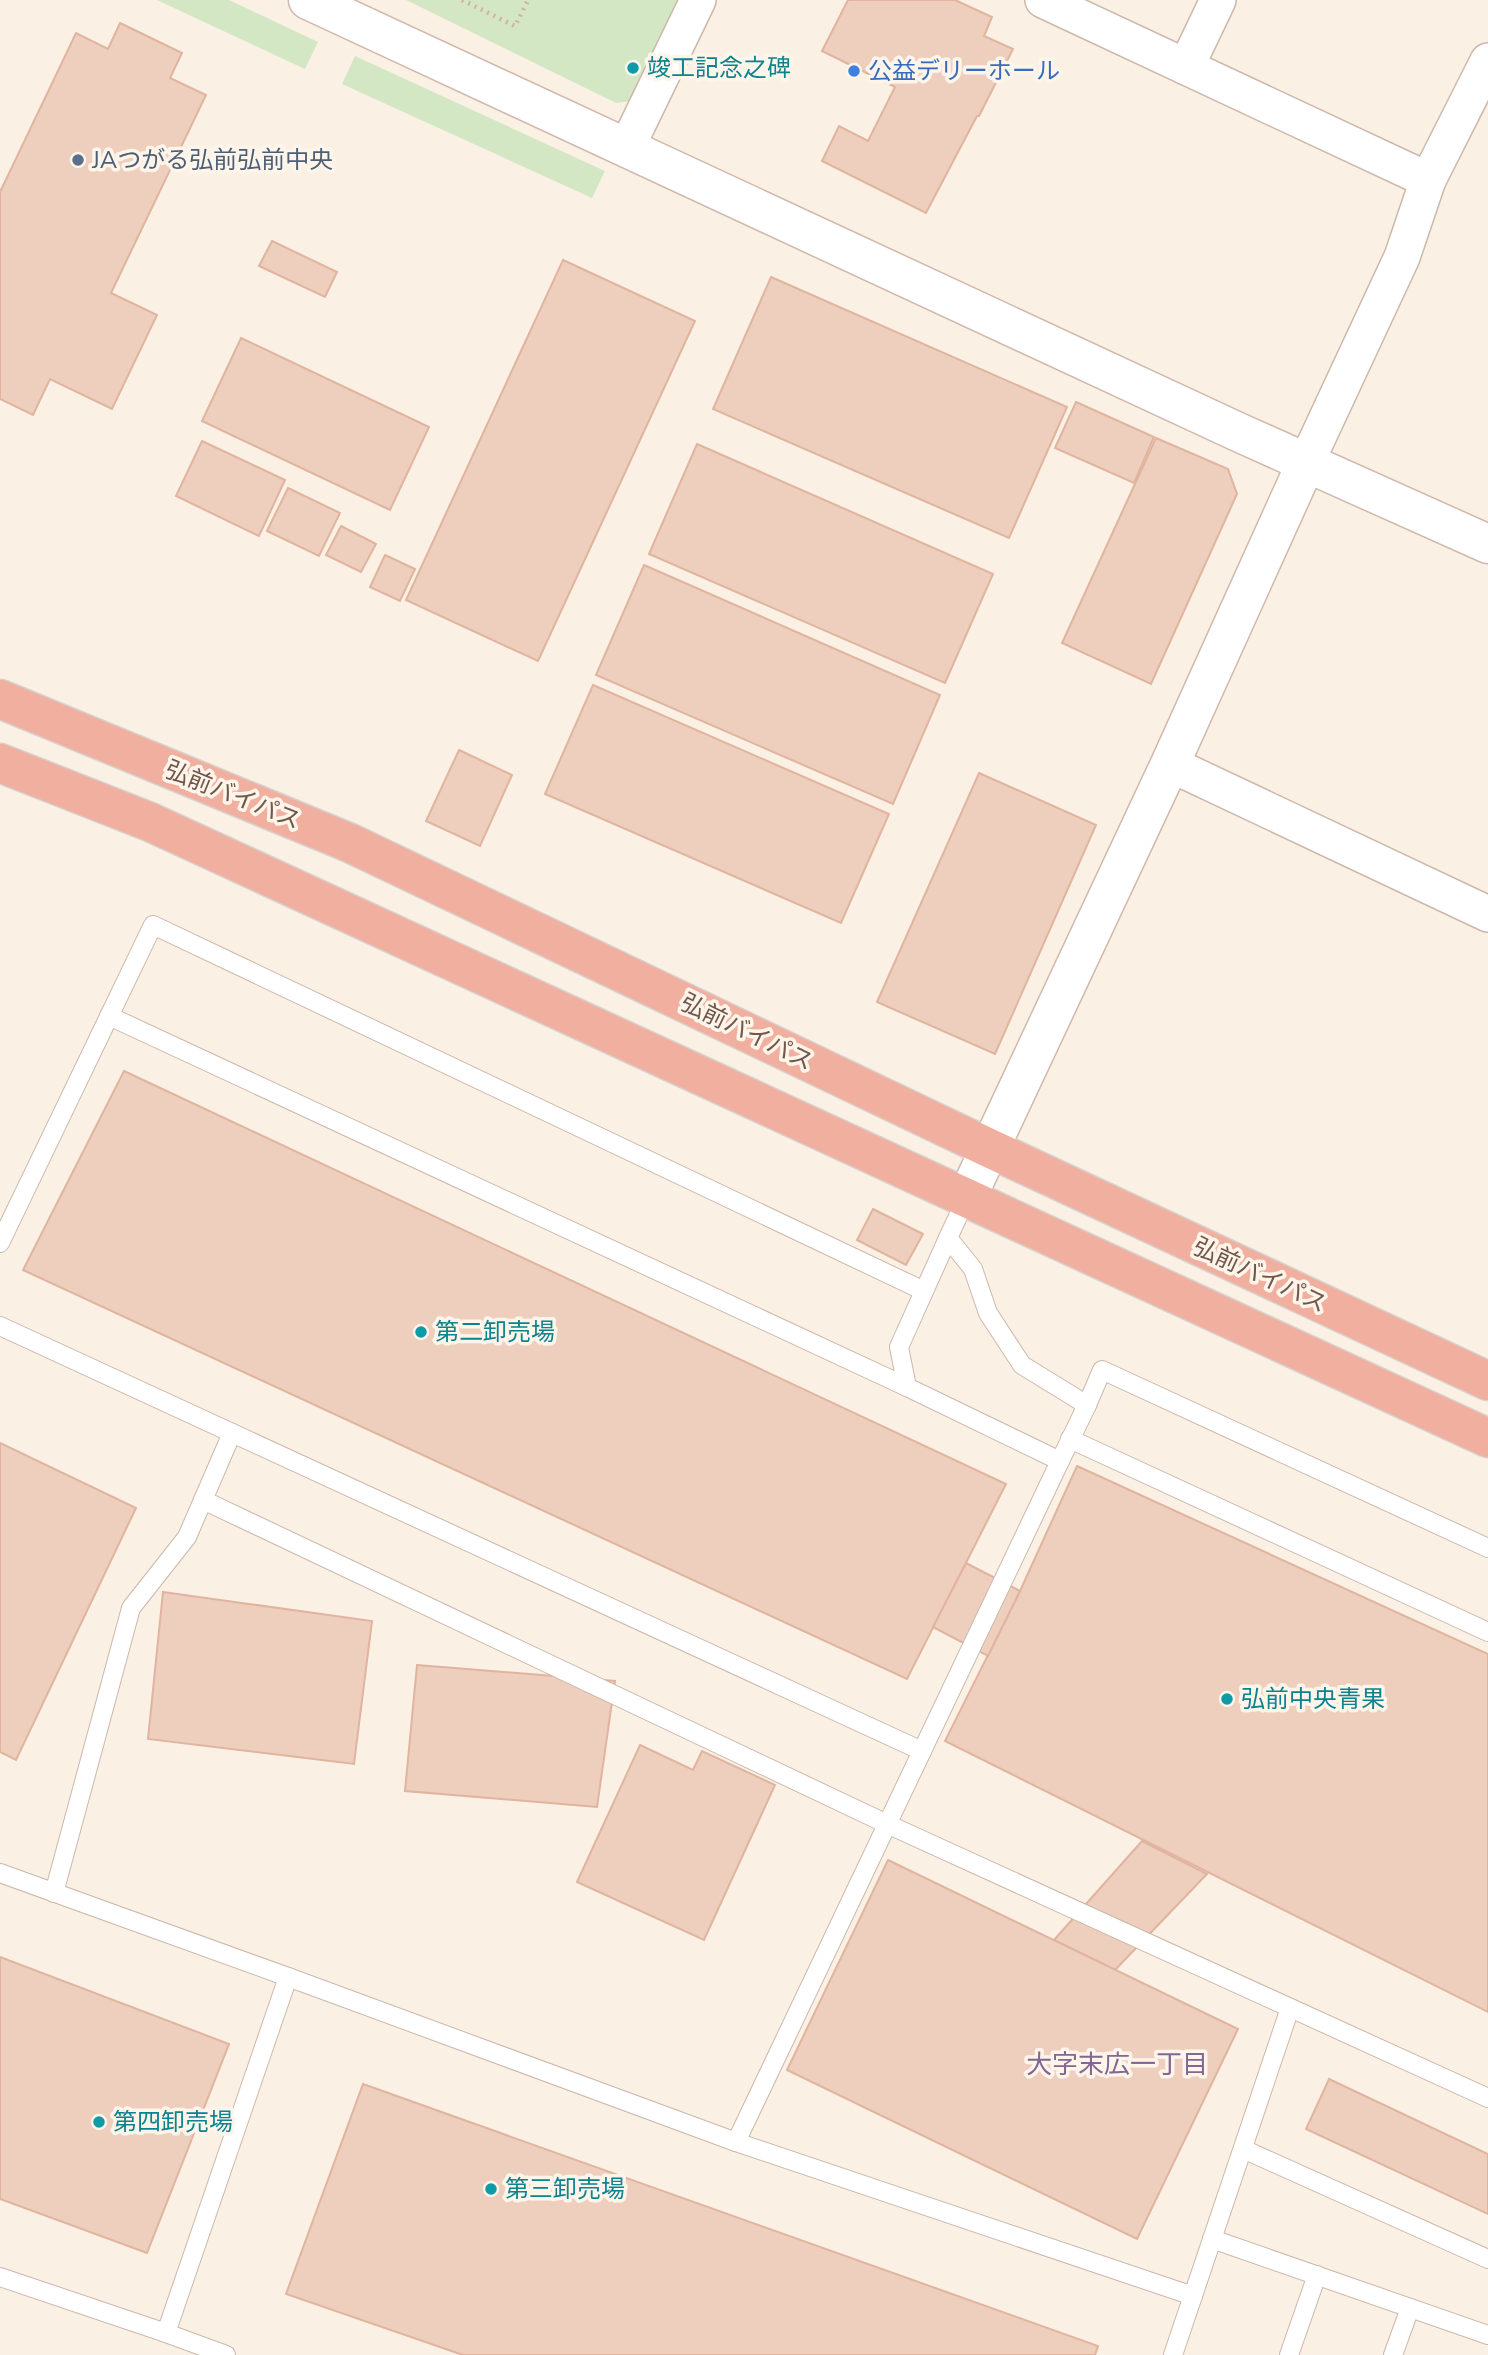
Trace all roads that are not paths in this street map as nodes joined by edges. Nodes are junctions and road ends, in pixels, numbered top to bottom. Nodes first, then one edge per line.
1 (308, 0) edge
2 (698, 0) edge
3 (1042, 0) edge
4 (1218, 0) edge
5 (1488, 61) edge
6 (1186, 67) junction
7 (626, 149) junction
8 (1428, 180) junction
9 (1306, 463) junction
10 (1488, 544) edge
11 (0, 699) edge
12 (0, 763) edge
13 (1170, 764) junction
14 (1488, 914) edge
15 (109, 1016) junction
16 (989, 1148) junction
17 (967, 1197) junction
18 (948, 1238) junction
19 (0, 1243) edge
20 (924, 1291) junction
21 (0, 1326) edge
22 (1488, 1381) edge
23 (907, 1387) junction
24 (1087, 1405) junction
25 (232, 1433) junction
26 (1488, 1438) edge
27 (1070, 1439) junction
28 (1060, 1461) junction
29 (204, 1500) junction
30 (1488, 1548) edge
31 (1488, 1632) edge
32 (922, 1751) junction
33 (887, 1824) junction
34 (0, 1873) edge
35 (54, 1893) junction
36 (288, 1977) junction
37 (1290, 2008) junction
38 (1488, 2098) edge
39 (736, 2141) junction
40 (1243, 2149) junction
41 (1212, 2239) junction
42 (1488, 2259) edge
43 (1317, 2276) junction
44 (0, 2277) edge
45 (1193, 2296) junction
46 (1410, 2308) junction
47 (166, 2333) junction
48 (1488, 2335) edge
49 (226, 2355) edge
50 (1173, 2355) edge
51 (1289, 2355) edge
52 (1393, 2355) edge

1 - 7 street
2 - 7 street
3 - 6 street
4 - 6 street
5 - 8 street
6 - 8 street
7 - 9 street
8 - 9 street
9 - 10 street
9 - 13 street
11 - 16 highway, 弘前バイパス
12 - 17 highway
13 - 14 street
13 - 16 street
15 - 19 lane
15 - 20 lane
15 - 23 lane
16 - 17 street
16 - 22 highway, 弘前バイパス
17 - 18 lane
17 - 26 highway
18 - 20 lane
18 - 24 lane
20 - 23 lane
21 - 25 lane
23 - 28 lane
24 - 27 lane
24 - 30 lane
25 - 29 lane
25 - 32 lane
27 - 28 lane
27 - 31 lane
28 - 32 lane
29 - 33 lane
29 - 35 lane
32 - 33 lane
33 - 37 lane
33 - 39 lane
34 - 35 lane
35 - 36 lane
36 - 39 lane
36 - 47 lane
37 - 38 lane
37 - 40 lane
39 - 45 lane
40 - 41 lane
40 - 42 lane
41 - 43 lane
41 - 45 lane
43 - 46 lane
43 - 51 lane
44 - 47 lane
45 - 50 lane
46 - 48 lane
46 - 52 lane
47 - 49 lane

